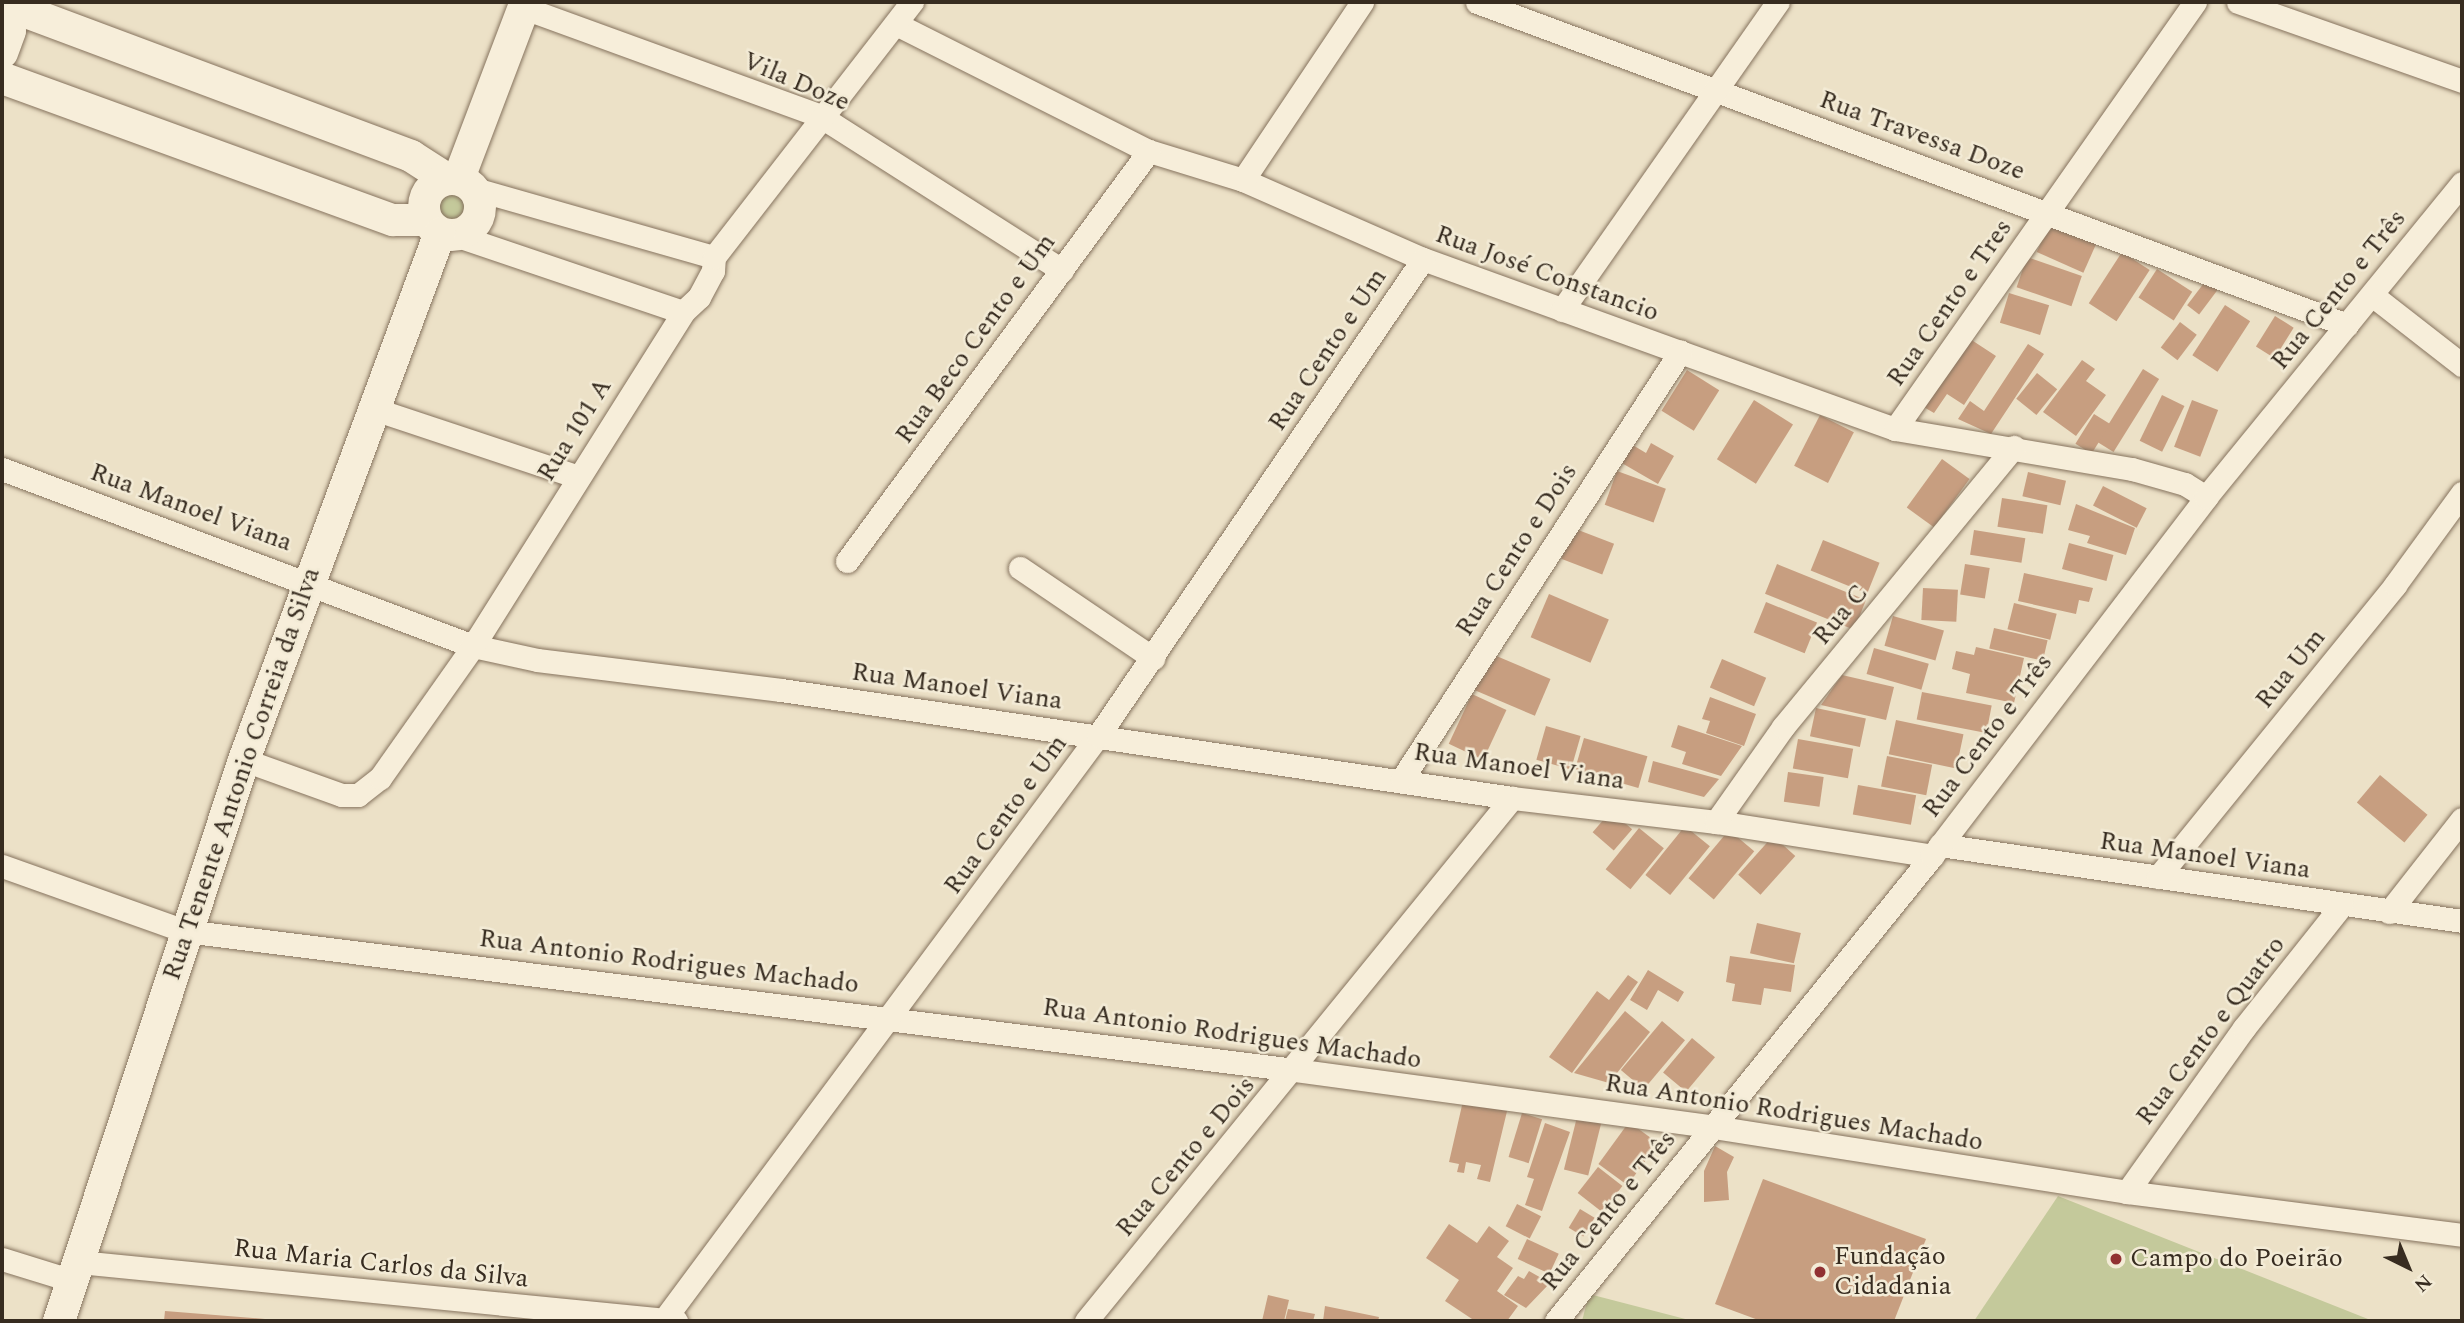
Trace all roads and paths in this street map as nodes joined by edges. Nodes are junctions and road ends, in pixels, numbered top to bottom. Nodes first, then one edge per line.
1 (912, 2) edge
2 (1362, 2) edge
3 (1477, 2) edge
4 (1778, 2) edge
5 (2195, 2) edge
6 (2238, 2) edge
7 (2, 3) edge
8 (525, 5) edge
9 (2, 10) edge
10 (896, 24) junction
11 (2, 53) edge
12 (2, 78) edge
13 (2462, 81) edge
14 (1716, 90) junction
15 (820, 116) junction
16 (1149, 151) junction
17 (1242, 180) junction
18 (460, 182) junction
19 (2462, 183) edge
20 (2048, 212) junction
21 (441, 230) junction
22 (714, 257) junction
23 (1423, 259) junction
24 (1062, 270) junction
25 (2372, 295) junction
26 (1563, 310) junction
27 (683, 312) junction
28 (2347, 326) junction
29 (1680, 352) junction
30 (2462, 365) edge
31 (374, 409) junction
32 (1895, 429) junction
33 (2014, 447) junction
34 (2, 469) edge
35 (578, 477) junction
36 (2462, 493) edge
37 (2206, 497) junction
38 (847, 561) dead end
39 (1020, 568) dead end
40 (309, 581) junction
41 (473, 646) junction
42 (1153, 658) junction
43 (1098, 736) junction
44 (244, 760) junction
45 (1402, 779) junction
46 (1512, 798) junction
47 (2462, 819) edge
48 (1716, 822) junction
49 (1936, 851) junction
50 (2, 866) edge
51 (2158, 877) junction
52 (2342, 905) junction
53 (2389, 912) junction
54 (2462, 921) edge
55 (185, 932) junction
56 (892, 1018) junction
57 (1294, 1070) junction
58 (1713, 1126) junction
59 (2127, 1192) junction
60 (2462, 1235) edge
61 (2, 1259) edge
62 (76, 1272) junction
63 (59, 1321) edge
64 (668, 1321) edge
65 (1086, 1321) edge
66 (1556, 1321) edge

1 - 10 street, Rua 101 A
2 - 17 street
3 - 14 street, Rua Travessa Doze
4 - 14 street
5 - 20 street, Rua Cento e Tres
6 - 13 street
7 - 18 main road
8 - 15 street, Vila Doze
8 - 18 main road
9 - 11 main road
10 - 15 street, Rua 101 A
10 - 16 street, Rua José Constancio
12 - 21 main road
14 - 20 street, Rua Travessa Doze
14 - 26 street
15 - 22 street, Rua 101 A
15 - 24 street, Vila Doze
16 - 17 street, Rua José Constancio
16 - 24 street, Rua Beco Cento e Um
17 - 23 street, Rua José Constancio
18 - 21 main road
18 - 21 main road
18 - 22 street
19 - 25 street, Rua Cento e Três
20 - 28 street, Rua Travessa Doze
20 - 32 street, Rua Cento e Tres
21 - 27 street
21 - 31 main road, Rua Tenente Antonio Correia da Silva
22 - 27 street, Rua 101 A
23 - 26 street, Rua José Constancio
23 - 42 street, Rua Cento e Um
24 - 38 street, Rua Beco Cento e Um
25 - 28 street, Rua Cento e Três
25 - 30 street
26 - 29 street, Rua José Constancio
27 - 35 street, Rua 101 A
28 - 37 street, Rua Cento e Três
29 - 32 street, Rua José Constancio
29 - 45 street, Rua Cento e Dois
31 - 35 street
31 - 40 main road, Rua Tenente Antonio Correia da Silva
32 - 33 street, Rua José Constancio
33 - 37 street, Rua José Constancio
33 - 48 street, Rua C
34 - 40 street, Rua Manoel Viana
35 - 41 street, Rua 101 A
36 - 51 street, Rua Um
37 - 49 street, Rua Cento e Três
39 - 42 street
40 - 41 street, Rua Manoel Viana
40 - 44 main road, Rua Tenente Antonio Correia da Silva
41 - 43 street, Rua Manoel Viana
41 - 44 street, Rua 101 A
42 - 43 street, Rua Cento e Um
43 - 45 street, Rua Manoel Viana
43 - 56 street, Rua Cento e Um
44 - 55 main road, Rua Tenente Antonio Correia da Silva
45 - 46 street, Rua Manoel Viana
46 - 48 street, Rua Manoel Viana
46 - 57 street, Rua Cento e Dois
47 - 53 street
48 - 49 street, Rua Manoel Viana
49 - 51 street, Rua Manoel Viana
49 - 58 street, Rua Cento e Três
50 - 55 street, Rua Antonio Rodrigues Machado
51 - 52 street, Rua Manoel Viana
52 - 53 street, Rua Manoel Viana
52 - 59 street, Rua Cento e Quatro
53 - 54 street, Rua Manoel Viana
55 - 56 street, Rua Antonio Rodrigues Machado
55 - 62 main road, Rua Tenente Antonio Correia da Silva
56 - 57 street, Rua Antonio Rodrigues Machado
56 - 64 street, Rua Cento e Um
57 - 58 street, Rua Antonio Rodrigues Machado
57 - 65 street, Rua Cento e Dois
58 - 59 street, Rua Antonio Rodrigues Machado
58 - 66 street, Rua Cento e Três
59 - 60 street, Rua Antonio Rodrigues Machado
61 - 62 street, Rua Maria Carlos da Silva
62 - 63 main road, Rua Tenente Antonio Correia da Silva
62 - 64 street, Rua Maria Carlos da Silva

